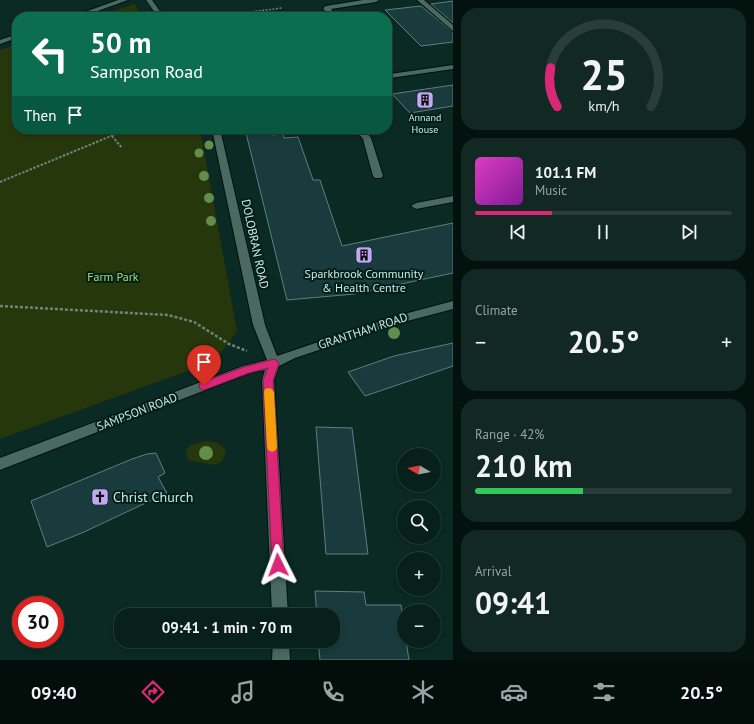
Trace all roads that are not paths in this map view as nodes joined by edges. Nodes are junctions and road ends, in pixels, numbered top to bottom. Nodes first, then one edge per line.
1 (125, 0) edge
2 (149, 0) edge
3 (364, 0) edge
4 (376, 0) edge
5 (420, 0) edge
6 (89, 12) edge
7 (157, 12) edge
8 (329, 12) edge
9 (453, 29) edge
10 (12, 38) edge
11 (0, 42) edge
12 (453, 67) edge
13 (392, 76) edge
14 (217, 134) edge
15 (363, 134) edge
16 (378, 176) dead end
17 (453, 199) edge
18 (416, 206) dead end
19 (453, 305) edge
20 (274, 363) junction
21 (0, 464) edge
22 (280, 608) edge
23 (281, 648) edge
24 (281, 660) edge

1 - 6 street
2 - 7 street
3 - 4 street
3 - 8 street
5 - 9 street
10 - 11 street
12 - 13 street
14 - 20 street, DOLOBRAN ROAD
15 - 16 street
17 - 18 street
19 - 20 street, GRANTHAM ROAD
20 - 21 street, SAMPSON ROAD
20 - 22 street
23 - 24 street

